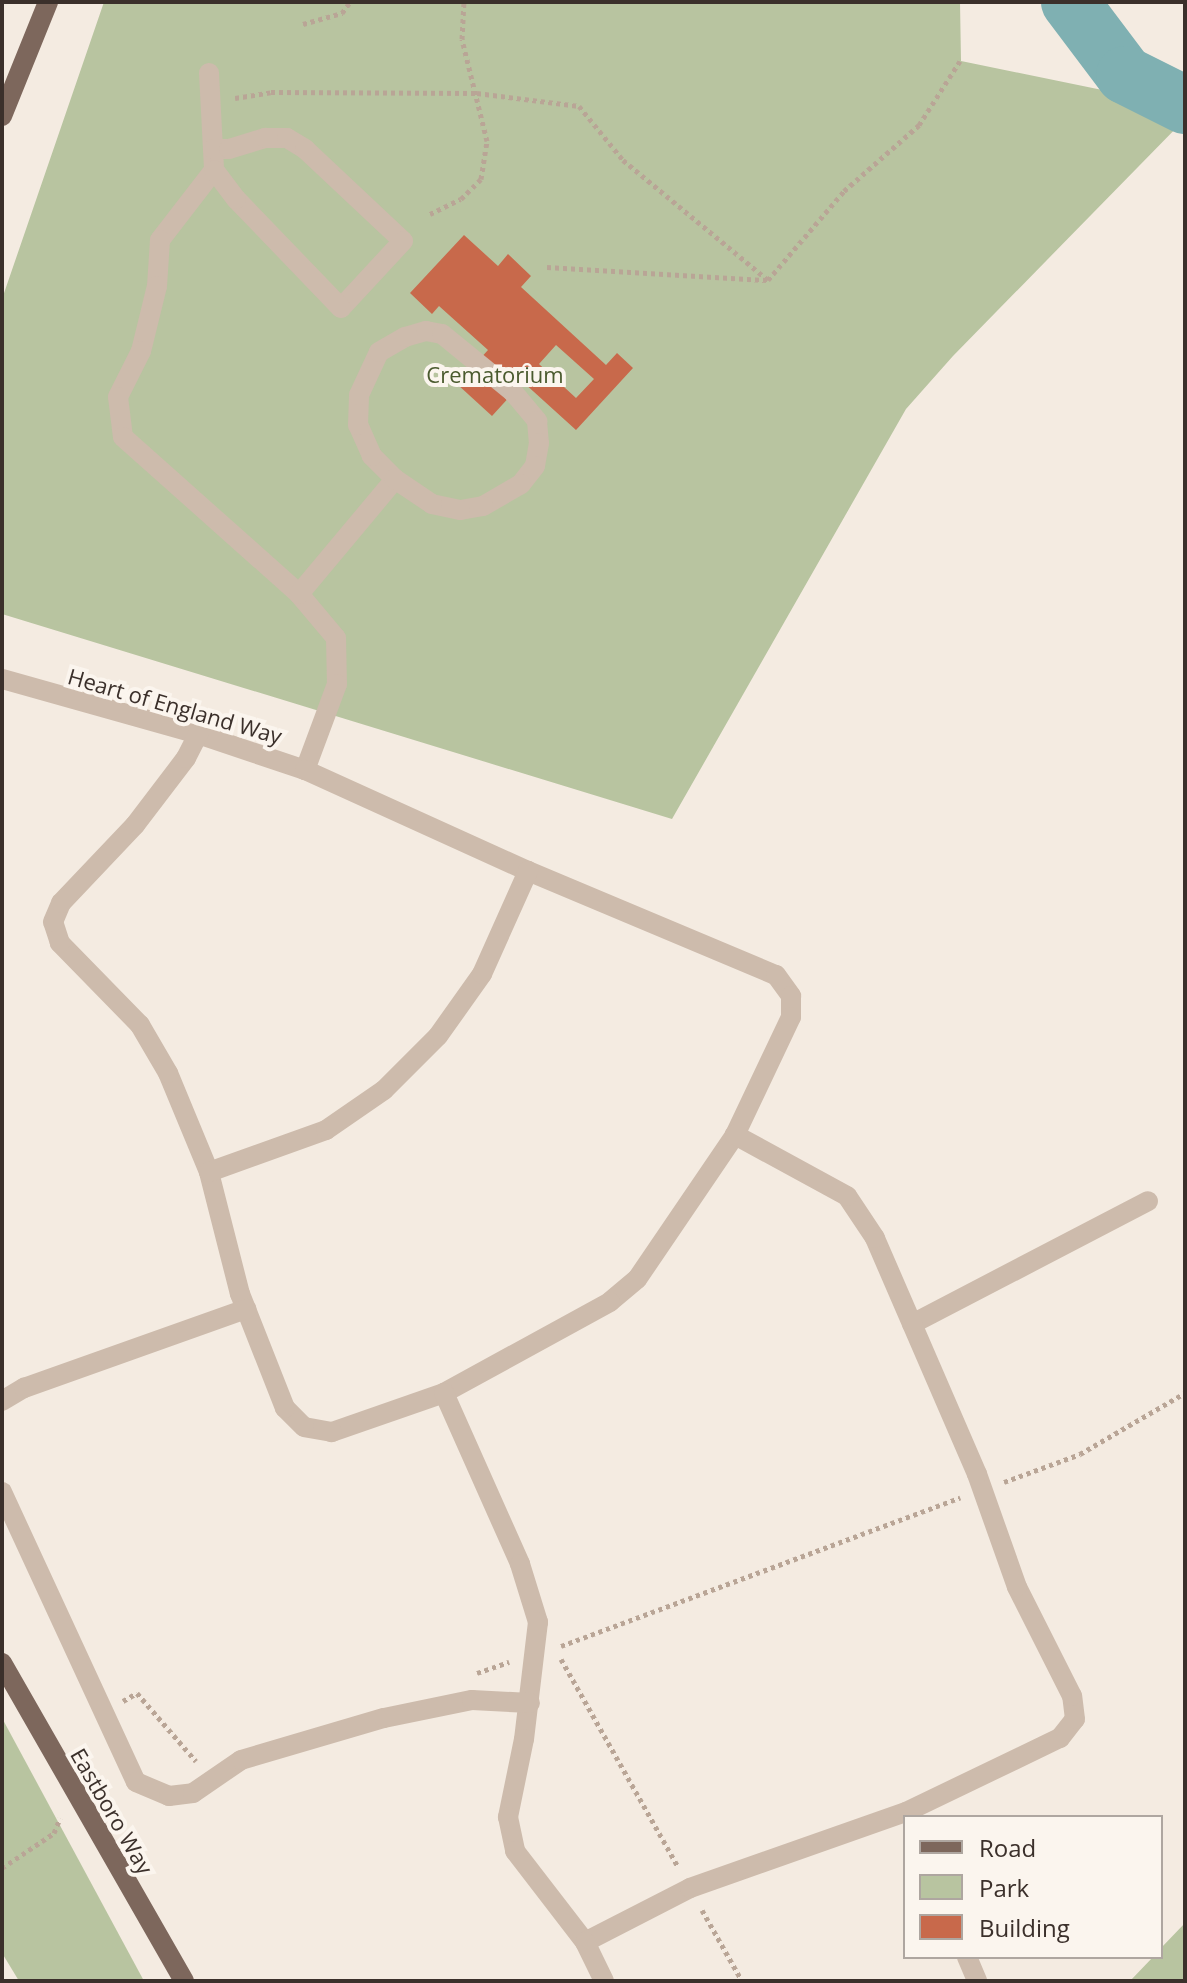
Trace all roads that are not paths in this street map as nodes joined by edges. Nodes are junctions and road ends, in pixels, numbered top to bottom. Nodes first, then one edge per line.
1 (48, 2) edge
2 (209, 73) dead end
3 (2, 116) edge
4 (214, 159) junction
5 (395, 479) junction
6 (299, 594) junction
7 (2, 679) edge
8 (31, 690) junction
9 (2, 694) edge
10 (198, 734) junction
11 (305, 770) junction
12 (528, 871) junction
13 (735, 1135) junction
14 (209, 1172) junction
15 (1148, 1201) dead end
16 (246, 1309) junction
17 (912, 1324) junction
18 (444, 1393) junction
19 (2, 1401) edge
20 (2, 1492) edge
21 (2, 1663) edge
22 (530, 1703) junction
23 (907, 1815) edge
24 (903, 1816) edge
25 (585, 1942) junction
26 (968, 1959) edge
27 (184, 1981) edge
28 (604, 1981) edge
29 (977, 1981) edge

1 - 3 main road
2 - 4 street
4 - 4 street
4 - 6 street
5 - 5 street
5 - 6 street
6 - 11 street
7 - 8 street, Heart of England Way
8 - 9 street, Heart of England Way
8 - 10 street, Heart of England Way
10 - 11 street, Heart of England Way
10 - 14 street, Heart of England Way
11 - 12 street, Heart of England Way
12 - 13 street, Heart of England Way
12 - 14 street
13 - 17 street
13 - 18 street, Heart of England Way
14 - 16 street, Heart of England Way
15 - 17 street
16 - 18 street, Heart of England Way
16 - 19 street
17 - 23 street
18 - 22 street
20 - 22 street
21 - 27 main road, Eastboro Way
22 - 25 street
24 - 25 street
25 - 28 street
26 - 29 street

